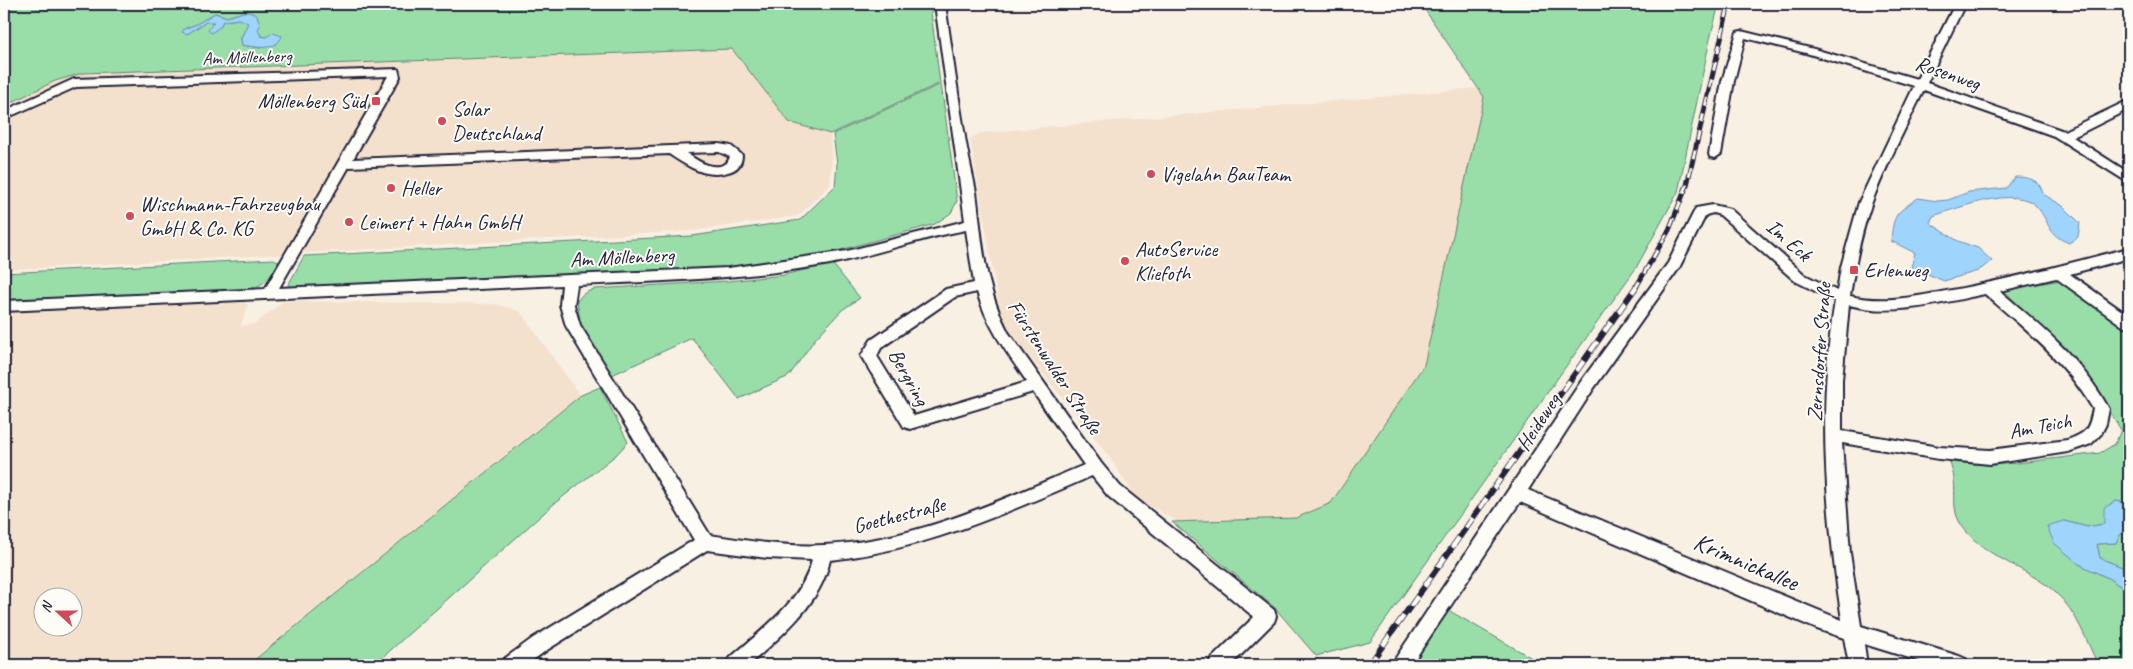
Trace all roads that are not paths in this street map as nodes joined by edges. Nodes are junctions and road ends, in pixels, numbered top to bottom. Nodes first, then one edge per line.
1 (940, 4) edge
2 (1960, 4) edge
3 (1920, 84) junction
4 (2129, 104) edge
5 (4, 115) edge
6 (2064, 136) junction
7 (672, 150) dead end
8 (1715, 154) dead end
9 (346, 163) junction
10 (2129, 179) edge
11 (1713, 209) joint
12 (972, 224) junction
13 (2129, 253) edge
14 (2060, 274) junction
15 (570, 281) junction
16 (982, 286) junction
17 (1990, 289) junction
18 (270, 294) junction
19 (1841, 298) junction
20 (4, 306) edge
21 (2129, 323) edge
22 (1036, 385) junction
23 (1834, 435) junction
24 (1095, 468) junction
25 (1517, 493) junction
26 (705, 542) junction
27 (823, 554) junction
28 (1852, 632) junction
29 (511, 665) edge
30 (736, 665) edge
31 (1218, 665) edge
32 (1400, 665) edge
33 (1858, 665) edge
34 (1960, 665) edge

1 - 12 street, Fürstenwalder Straße
2 - 3 street, Zernsdorfer Straße
3 - 6 street, Rosenweg
3 - 8 street, Rosenweg
3 - 19 street, Zernsdorfer Straße
4 - 6 street
5 - 9 street, Am Möllenberg
6 - 10 street, Rosenweg
7 - 9 street
9 - 18 street, Am Möllenberg
11 - 19 street, Im Eck
11 - 25 street, Heideweg
12 - 15 street, Am Möllenberg
12 - 16 street, Fürstenwalder Straße
13 - 14 street
14 - 17 street
14 - 21 street
15 - 18 street, Am Möllenberg
15 - 26 street
16 - 22 street, Fürstenwalder Straße
16 - 22 street, Bergring
17 - 19 street
17 - 23 street, Am Teich
18 - 20 street, Am Möllenberg
19 - 23 street, Zernsdorfer Straße
22 - 24 street, Fürstenwalder Straße
23 - 28 street, Zernsdorfer Straße
24 - 27 street, Goethestraße
24 - 31 street, Fürstenwalder Straße
25 - 28 street, Krimnickallee
25 - 32 street, Heideweg
26 - 27 street, Goethestraße
26 - 29 street
27 - 30 street
28 - 33 street, Zernsdorfer Straße
28 - 34 street, Krimnickallee

